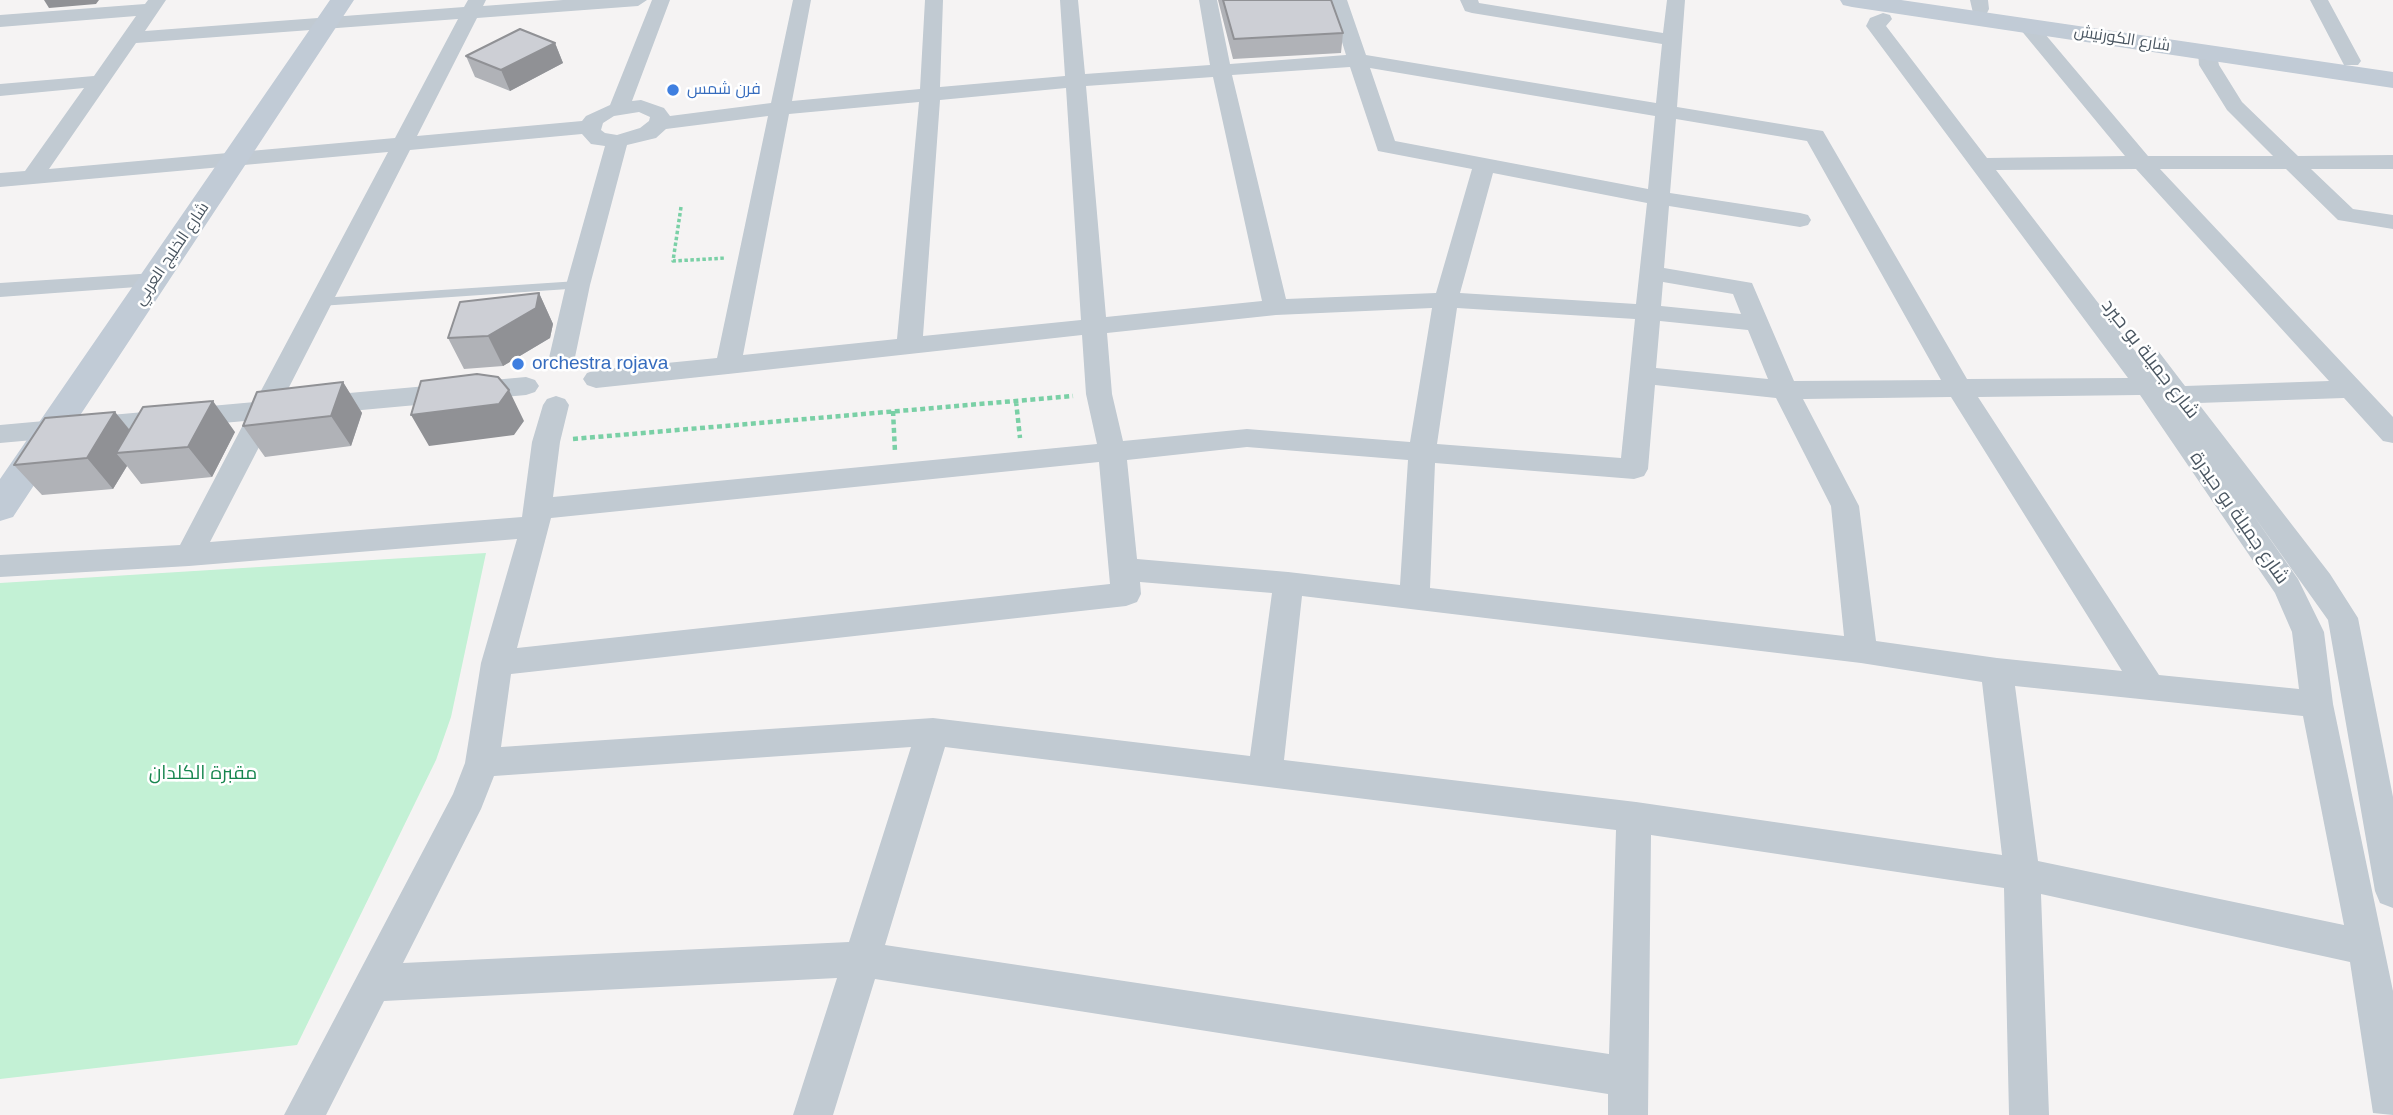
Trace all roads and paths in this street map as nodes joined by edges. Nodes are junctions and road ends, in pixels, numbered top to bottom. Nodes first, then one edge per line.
1 (638, 0) edge
2 (661, 0) edge
3 (802, 0) edge
4 (934, 0) edge
5 (1069, 0) edge
6 (1208, 0) edge
7 (1338, 0) edge
8 (1469, 0) edge
9 (1676, 0) edge
10 (1919, 0) edge
11 (2319, 0) edge
12 (154, 4) edge
13 (1979, 4) edge
14 (1868, 5) edge
15 (474, 7) edge
16 (334, 12) edge
17 (0, 22) edge
18 (2027, 25) junction
19 (131, 38) junction
20 (1672, 40) junction
21 (2208, 52) junction
22 (1359, 60) junction
23 (2351, 61) junction
24 (2393, 67) edge
25 (1222, 70) junction
26 (2393, 80) edge
27 (100, 81) junction
28 (1076, 81) junction
29 (0, 90) edge
30 (930, 94) junction
31 (618, 108) junction
32 (782, 108) junction
33 (1666, 112) junction
34 (660, 123) junction
35 (590, 127) junction
36 (617, 141) junction
37 (403, 144) junction
38 (237, 158) junction
39 (2141, 162) junction
40 (2288, 162) junction
41 (2393, 162) edge
42 (1994, 163) junction
43 (1484, 165) junction
44 (32, 177) junction
45 (0, 180) edge
46 (1658, 198) junction
47 (681, 206) dead end
48 (1800, 220) dead end
49 (2393, 222) edge
50 (751, 256) junction
51 (1651, 273) junction
52 (155, 279) junction
53 (578, 285) junction
54 (0, 290) edge
55 (1446, 300) junction
56 (320, 302) junction
57 (1276, 307) junction
58 (1648, 312) junction
59 (1757, 323) junction
60 (1093, 328) junction
61 (909, 347) junction
62 (561, 362) junction
63 (728, 366) junction
64 (1642, 375) junction
65 (596, 379) junction
66 (526, 386) junction
67 (2148, 386) junction
68 (2352, 389) junction
69 (1785, 390) junction
70 (1960, 390) junction
71 (1099, 394) junction
72 (2180, 395) junction
73 (1016, 401) junction
74 (556, 405) junction
75 (265, 409) junction
76 (893, 411) junction
77 (52, 429) junction
78 (0, 434) edge
79 (2393, 434) edge
80 (546, 442) junction
81 (1422, 450) junction
82 (1112, 451) junction
83 (1022, 460) junction
84 (897, 472) junction
85 (0, 508) edge
86 (537, 518) junction
87 (190, 555) junction
88 (0, 566) edge
89 (1123, 569) junction
90 (1288, 583) junction
91 (1414, 599) junction
92 (1861, 651) junction
93 (497, 663) junction
94 (1997, 670) junction
95 (2148, 685) junction
96 (2317, 704) junction
97 (933, 732) junction
98 (482, 763) junction
99 (1265, 774) junction
100 (1636, 817) junction
101 (2022, 874) junction
102 (2393, 891) edge
103 (2367, 948) junction
104 (863, 959) junction
105 (374, 983) junction
106 (1629, 1077) junction
107 (2393, 1113) edge
108 (304, 1115) edge
109 (813, 1115) edge
110 (1628, 1115) edge
111 (2029, 1115) edge

1 - 15 street
2 - 31 street
3 - 32 street
4 - 30 street
5 - 28 street
6 - 25 street
7 - 22 street
8 - 20 street
9 - 20 street
10 - 13 street, شارع الكورنيش
11 - 23 street
12 - 17 street
12 - 19 street
13 - 23 street, شارع الكورنيش
14 - 18 street, شارع الكورنيش
14 - 42 street, شارع جميلة بو حيرد
14 - 67 street, شارع جميلة بو حيدرة
15 - 16 street
15 - 37 street
16 - 19 street
16 - 38 street, شارع الخليج العربي
18 - 21 street, شارع الكورنيش
18 - 39 street
19 - 27 street
20 - 33 street
21 - 26 street, شارع الكورنيش
21 - 40 street
22 - 25 street
22 - 33 street
22 - 43 street
23 - 24 street, شارع الكورنيش
25 - 28 street
25 - 57 street
27 - 29 street
27 - 44 street
28 - 30 street
28 - 60 street
30 - 32 street
30 - 61 street
31 - 34 street
31 - 35 street
32 - 34 street
32 - 50 street
33 - 46 street
33 - 70 street
34 - 36 street
35 - 36 street
35 - 37 street
36 - 53 street
37 - 38 street
37 - 56 street
38 - 44 street
38 - 52 street, شارع الخليج العربي
39 - 40 street
39 - 42 street
39 - 68 street
40 - 41 street
40 - 49 street
42 - 72 street, شارع جميلة بو حيرد
43 - 46 street
43 - 55 street
44 - 45 street
46 - 48 street
46 - 51 street
47 - 50 path
50 - 63 street
51 - 58 street
51 - 59 street
52 - 54 street
52 - 77 street, شارع الخليج العربي
53 - 56 lane
53 - 62 street
55 - 57 street
55 - 58 street
55 - 81 street
56 - 75 street
57 - 60 street
58 - 59 street
58 - 64 street
59 - 69 street
60 - 61 street
60 - 71 street
61 - 63 street
62 - 65 street
62 - 66 street
63 - 65 street
64 - 69 street
64 - 81 street
65 - 74 street
66 - 74 street
66 - 75 street
67 - 70 street
67 - 96 street, شارع جميلة بو حيدرة
68 - 72 street
68 - 79 street
69 - 70 street
69 - 92 street
70 - 95 street
71 - 73 path
71 - 82 street
72 - 102 street, شارع جميلة بو حيرد
73 - 76 path
73 - 83 path
74 - 80 street
75 - 77 street
75 - 87 street
76 - 80 path
76 - 84 path
77 - 78 street
77 - 85 street, شارع الخليج العربي
80 - 86 street
81 - 82 street
81 - 91 street
82 - 83 street
82 - 89 street
83 - 84 street
84 - 86 street
86 - 87 street
86 - 93 street
87 - 88 street
89 - 90 street
89 - 93 street
90 - 91 street
90 - 99 street
91 - 92 street
92 - 94 street
93 - 98 street
94 - 95 street
94 - 101 street
95 - 96 street
96 - 103 street, شارع جميلة بو حيدرة
97 - 98 street
97 - 99 street
97 - 104 street
98 - 105 street
99 - 100 street
100 - 101 street
100 - 106 street
101 - 103 street
101 - 111 street
103 - 107 street, شارع جميلة بو حيدرة
104 - 105 street
104 - 106 street
104 - 109 street
105 - 108 street
106 - 110 street

